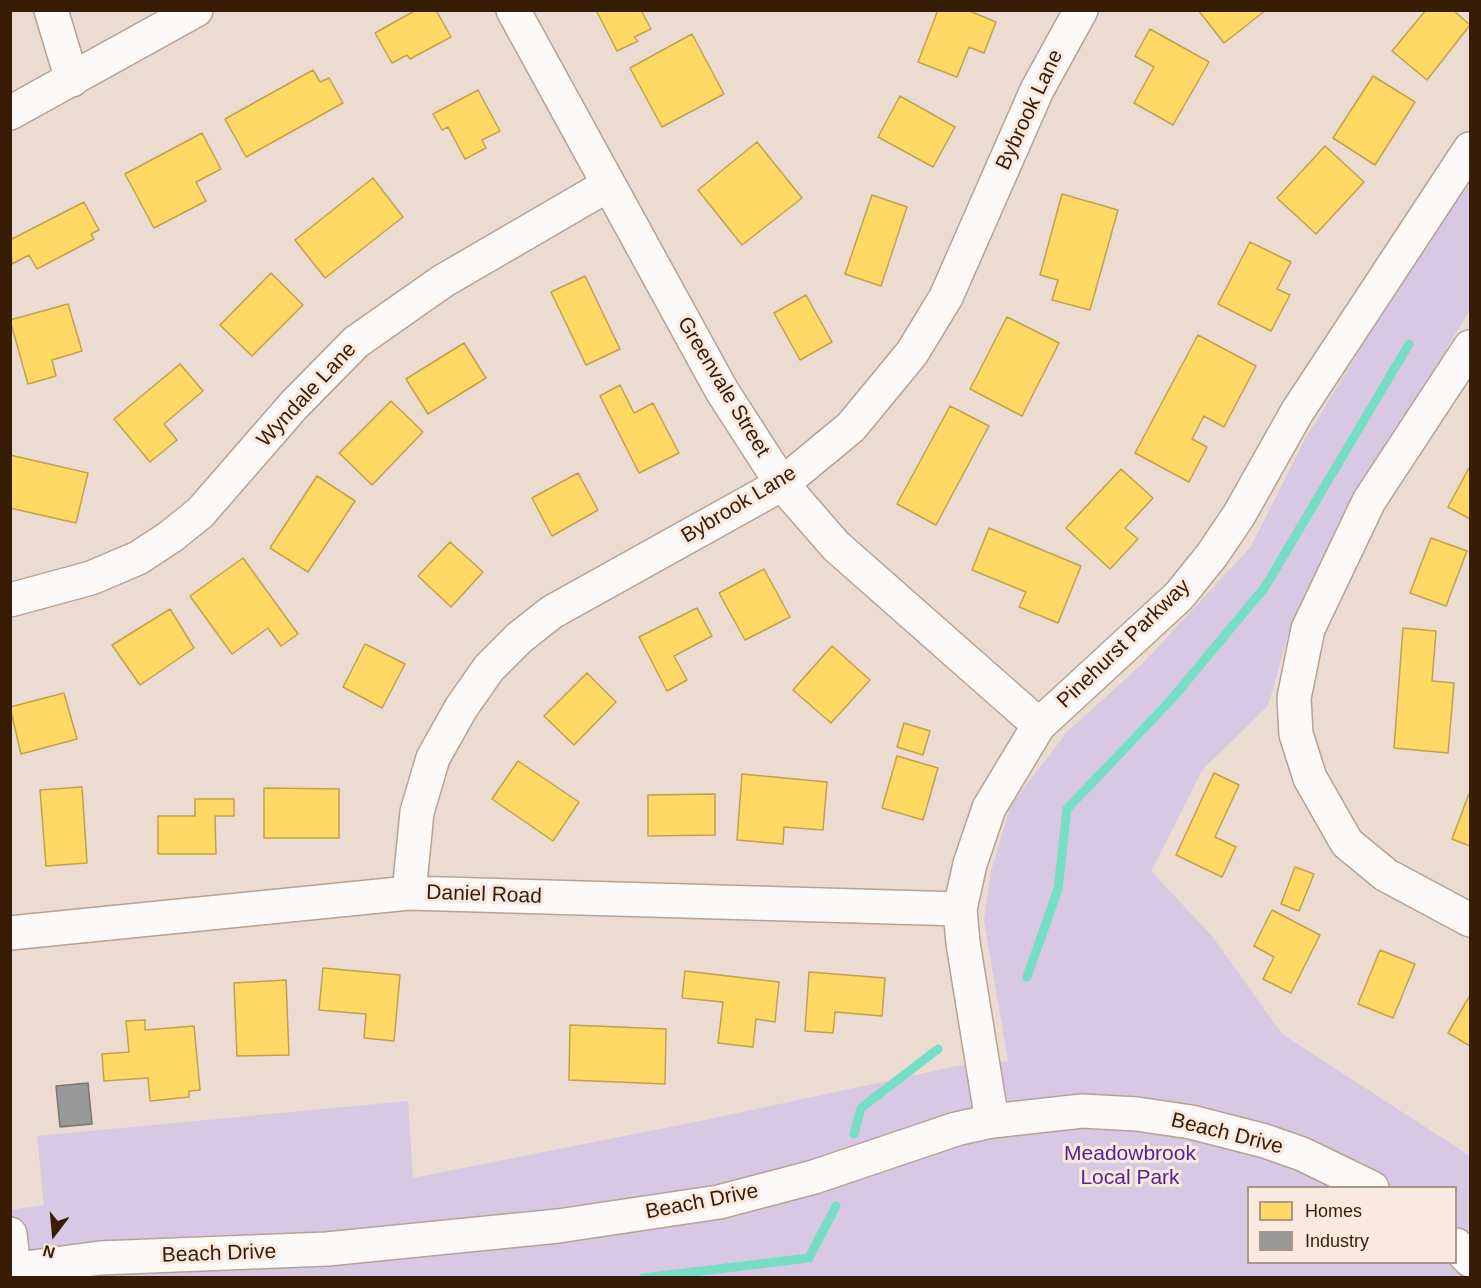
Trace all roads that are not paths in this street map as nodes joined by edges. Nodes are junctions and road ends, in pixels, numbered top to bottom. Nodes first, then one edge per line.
1 (51, 10) edge
2 (196, 10) edge
3 (513, 10) edge
4 (1081, 10) edge
5 (72, 80) junction
6 (10, 113) edge
7 (1470, 149) edge
8 (608, 185) junction
9 (1470, 347) edge
10 (782, 484) junction
11 (10, 600) edge
12 (1039, 725) junction
13 (409, 893) junction
14 (960, 909) junction
15 (1470, 920) edge
16 (10, 933) edge
17 (992, 1121) junction
18 (1368, 1186) edge
19 (10, 1234) edge
20 (1457, 1247) edge
21 (1470, 1260) edge
22 (12, 1270) edge

1 - 5 street
2 - 5 street
3 - 8 street, Greenvale Street
4 - 10 street, Bybrook Lane
5 - 6 street
7 - 12 street, Pinehurst Parkway
8 - 10 street, Greenvale Street
8 - 11 street, Wyndale Lane
9 - 15 street
10 - 12 street, Greenvale Street
10 - 13 street, Bybrook Lane
12 - 14 street, Pinehurst Parkway
13 - 14 street, Daniel Road
13 - 16 street, Daniel Road
14 - 17 street, Pinehurst Parkway
17 - 18 street, Beach Drive
17 - 22 street, Beach Drive
19 - 22 street
20 - 21 street

